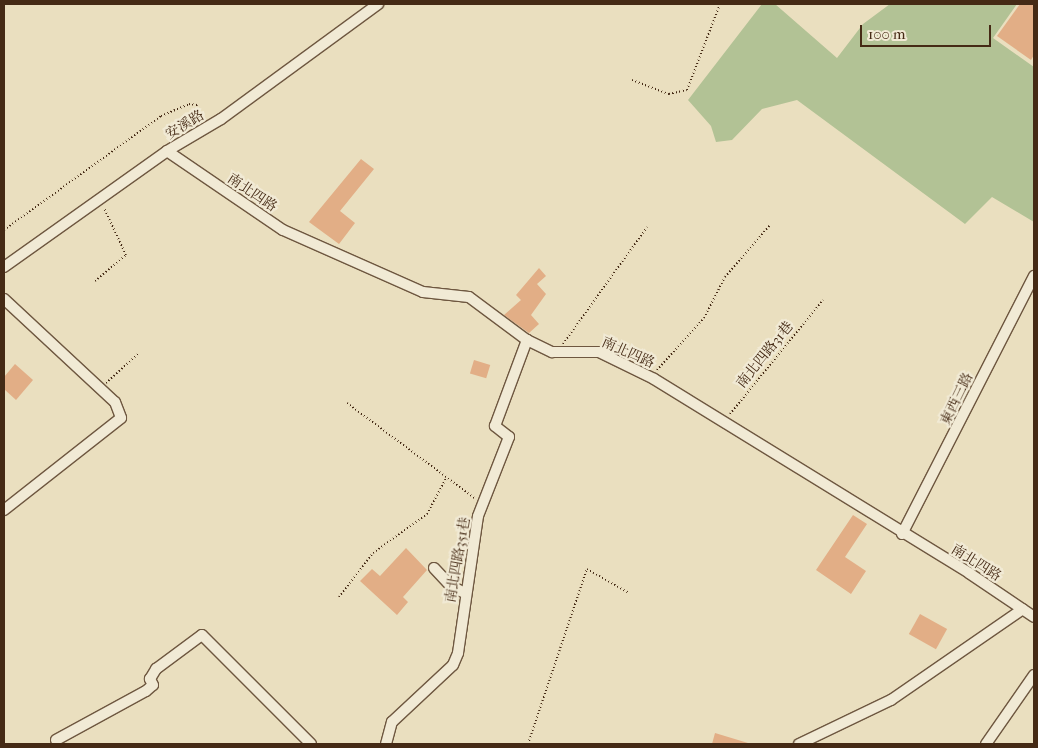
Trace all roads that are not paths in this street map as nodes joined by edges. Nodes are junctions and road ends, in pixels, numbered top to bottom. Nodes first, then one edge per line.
1 (378, 4) edge
2 (168, 152) junction
3 (4, 267) edge
4 (1034, 276) edge
5 (4, 299) edge
6 (527, 340) junction
7 (4, 510) edge
8 (902, 534) junction
9 (434, 568) dead end
10 (465, 593) junction
11 (1023, 609) junction
12 (1034, 617) edge
13 (1034, 676) edge
14 (56, 740) dead end
15 (311, 744) edge
16 (386, 744) edge
17 (799, 744) edge
18 (986, 744) edge

1 - 2 street, 安溪路
2 - 3 street, 安溪路
2 - 6 street, 南北四路
4 - 8 street, 東西三路
5 - 7 street
6 - 8 street, 南北四路
6 - 10 street, 南北四路351巷
8 - 11 street, 南北四路
9 - 10 street
10 - 16 street, 南北四路351巷
11 - 12 street, 南北四路
11 - 17 street
13 - 18 street
14 - 15 street

